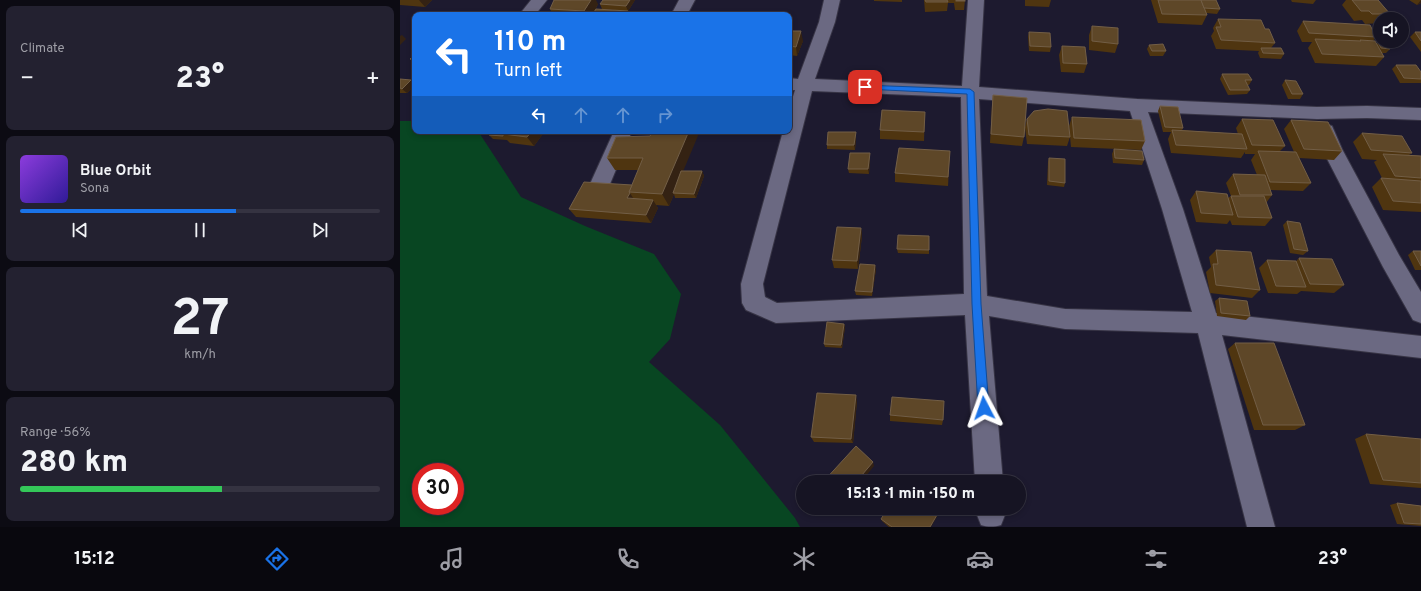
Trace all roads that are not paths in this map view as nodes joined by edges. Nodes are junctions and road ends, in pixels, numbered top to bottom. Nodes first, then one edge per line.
1 (539, 0) edge
2 (687, 0) edge
3 (832, 0) edge
4 (976, 0) edge
5 (529, 12) edge
6 (681, 12) edge
7 (797, 84) edge
8 (970, 92) junction
9 (792, 106) edge
10 (1137, 106) junction
11 (1317, 113) junction
12 (1421, 114) edge
13 (622, 134) edge
14 (786, 134) edge
15 (600, 184) edge
16 (976, 304) junction
17 (1421, 313) edge
18 (1207, 323) junction
19 (1421, 347) edge
20 (988, 475) edge
21 (1261, 527) edge

1 - 5 street
2 - 6 street
3 - 7 street
4 - 8 street
7 - 8 street
7 - 9 street
8 - 10 street
8 - 16 street
10 - 11 street
10 - 18 street
11 - 12 street
11 - 17 street
13 - 15 street
14 - 16 street
16 - 18 street
16 - 20 street
18 - 19 street
18 - 21 street

